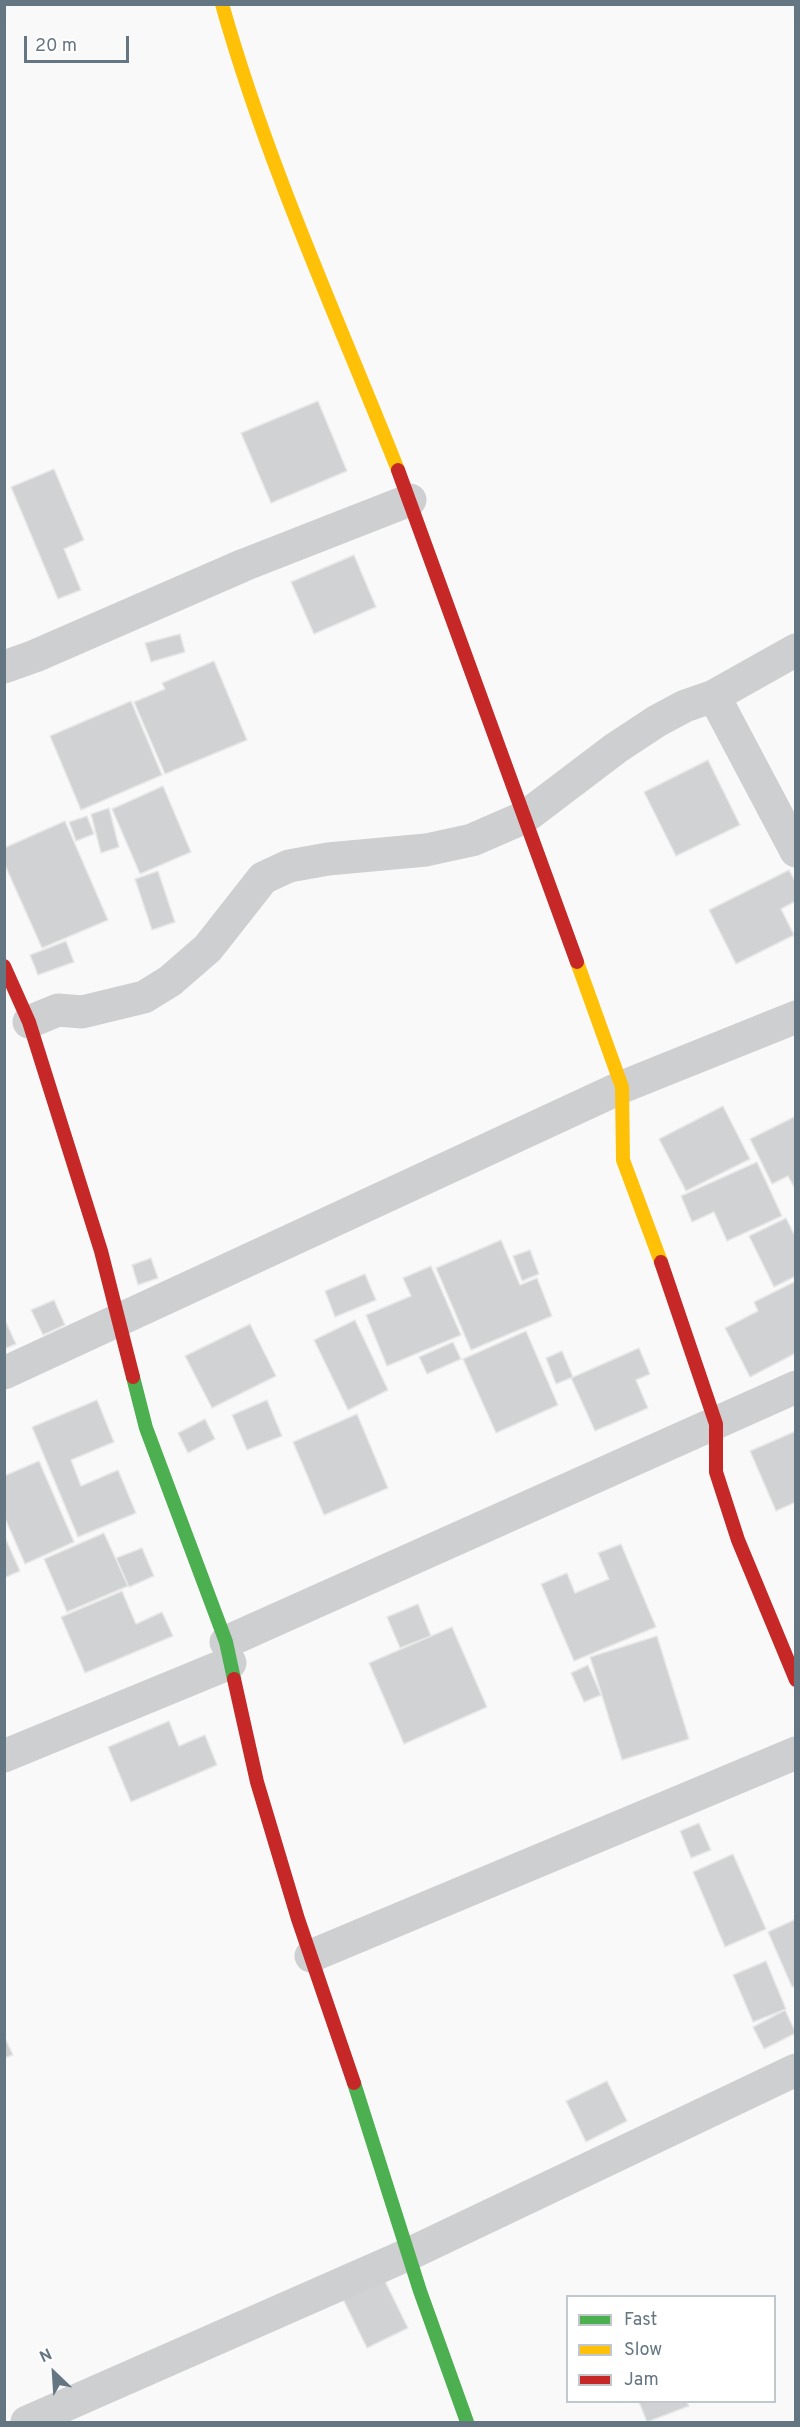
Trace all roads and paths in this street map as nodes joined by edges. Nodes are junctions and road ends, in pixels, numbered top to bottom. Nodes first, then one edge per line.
1 (222, 4) edge
2 (410, 500) junction
3 (795, 650) edge
4 (4, 667) edge
5 (714, 696) junction
6 (525, 818) junction
7 (795, 851) edge
8 (4, 966) edge
9 (795, 1017) edge
10 (29, 1022) junction
11 (622, 1087) junction
12 (119, 1321) junction
13 (4, 1373) edge
14 (795, 1387) edge
15 (716, 1424) junction
16 (228, 1653) junction
17 (795, 1680) edge
18 (795, 1753) edge
19 (4, 1756) edge
20 (311, 1956) junction
21 (795, 2070) edge
22 (409, 2254) junction
23 (27, 2422) edge
24 (467, 2422) edge

1 - 2 street
2 - 4 street
2 - 6 street
3 - 5 street
5 - 6 street
5 - 7 street
6 - 10 street
6 - 11 street
8 - 10 street
9 - 11 street
10 - 12 street
11 - 12 street
11 - 15 street
12 - 13 street
12 - 16 street
14 - 15 street
15 - 16 street
15 - 17 street
16 - 19 street
16 - 20 street
18 - 20 street
20 - 22 street
21 - 22 street
22 - 23 street
22 - 24 street

